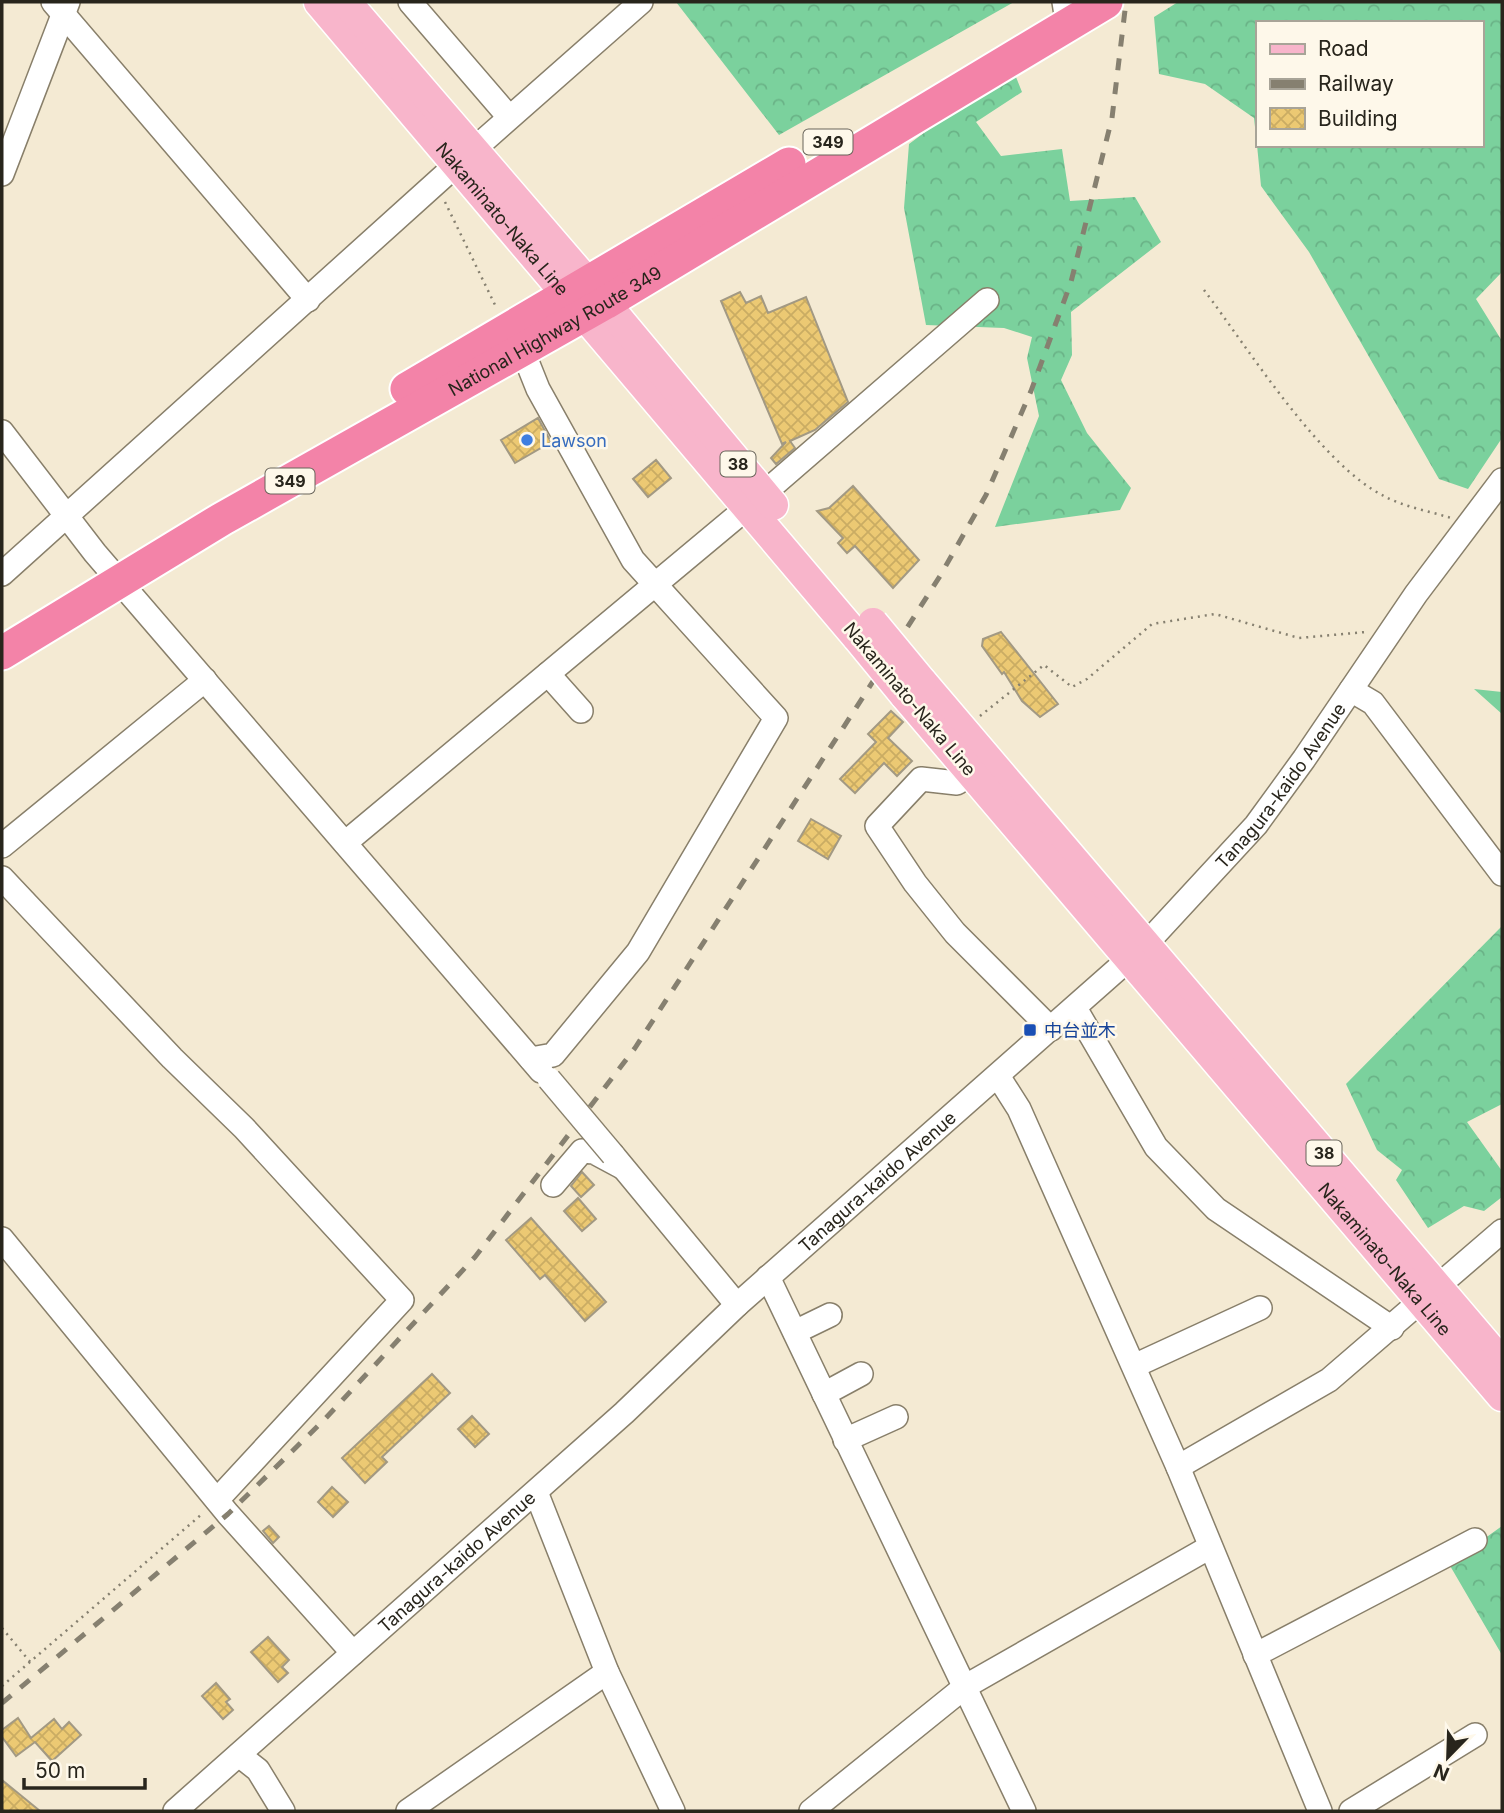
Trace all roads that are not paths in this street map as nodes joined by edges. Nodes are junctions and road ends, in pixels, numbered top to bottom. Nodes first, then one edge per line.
1 (319, 2) edge
2 (346, 2) edge
3 (410, 2) edge
4 (641, 2) edge
5 (1106, 2) edge
6 (62, 6) edge
7 (1066, 9) edge
8 (509, 117) junction
9 (454, 166) junction
10 (2, 174) edge
11 (585, 299) junction
12 (308, 300) junction
13 (987, 300) dead end
14 (514, 339) junction
15 (4, 430) edge
16 (1502, 480) edge
17 (755, 500) junction
18 (65, 516) junction
19 (2, 574) edge
20 (114, 574) junction
21 (655, 585) junction
22 (2, 630) edge
23 (2, 653) edge
24 (548, 674) junction
25 (205, 680) junction
26 (912, 688) junction
27 (1351, 690) junction
28 (581, 711) dead end
29 (971, 773) junction
30 (345, 843) junction
31 (2, 846) edge
32 (1502, 874) edge
33 (2, 878) edge
34 (1138, 951) junction
35 (1075, 1008) junction
36 (1051, 1029) junction
37 (531, 1059) junction
38 (998, 1076) junction
39 (617, 1161) junction
40 (553, 1185) dead end
41 (1502, 1231) edge
42 (2, 1239) edge
43 (768, 1278) junction
44 (1429, 1293) junction
45 (737, 1305) junction
46 (1260, 1308) dead end
47 (830, 1315) dead end
48 (1392, 1328) junction
49 (795, 1332) junction
50 (1502, 1363) edge
51 (1134, 1366) junction
52 (861, 1374) dead end
53 (824, 1394) junction
54 (1502, 1396) edge
55 (896, 1417) dead end
56 (845, 1440) junction
57 (1178, 1467) junction
58 (536, 1492) junction
59 (217, 1500) junction
60 (1475, 1540) dead end
61 (1210, 1546) junction
62 (353, 1653) junction
63 (1255, 1655) junction
64 (607, 1672) junction
65 (966, 1686) junction
66 (1475, 1735) dead end
67 (239, 1755) junction
68 (175, 1811) edge
69 (283, 1811) edge
70 (408, 1811) edge
71 (673, 1811) edge
72 (811, 1811) edge
73 (1024, 1811) edge
74 (1320, 1811) edge
75 (1351, 1811) edge

1 - 9 main road, Nakaminato-Naka Line / 38
2 - 9 main road, Nakaminato-Naka Line / 38
3 - 8 street
4 - 8 street
5 - 7 highway, National Highway Route 349 / 349
6 - 10 street
6 - 12 street
7 - 11 highway, National Highway Route 349 / 349
8 - 9 street
9 - 11 main road, Nakaminato-Naka Line / 38
9 - 12 street
11 - 14 highway, National Highway Route 349 / 349
11 - 17 main road, Nakaminato-Naka Line / 38
12 - 18 street
13 - 17 street
14 - 20 highway, National Highway Route 349 / 349
14 - 21 street
15 - 18 street
16 - 27 street, Tanagura-kaido Avenue
17 - 21 street
17 - 26 main road, Nakaminato-Naka Line / 38, bridge
18 - 19 street
18 - 20 street
20 - 22 highway, National Highway Route 349 / 349
20 - 23 highway, National Highway Route 349 / 349
20 - 25 street
21 - 24 street
21 - 37 street
24 - 28 street
24 - 30 street
25 - 30 street
25 - 31 street
26 - 29 main road, Nakaminato-Naka Line / 38
26 - 34 main road, Nakaminato-Naka Line / 38
27 - 32 street
27 - 34 street, Tanagura-kaido Avenue
29 - 34 main road, Nakaminato-Naka Line / 38
29 - 36 street
30 - 37 street
33 - 59 street
34 - 35 street, Tanagura-kaido Avenue
34 - 44 main road, Nakaminato-Naka Line / 38
35 - 36 street, Tanagura-kaido Avenue
35 - 48 street
36 - 38 street, Tanagura-kaido Avenue
37 - 39 street, bridge
38 - 43 street, Tanagura-kaido Avenue
38 - 51 street
39 - 40 street
39 - 45 street
41 - 44 street
42 - 59 street
43 - 45 street, Tanagura-kaido Avenue
43 - 49 street
44 - 48 street
44 - 50 main road, Nakaminato-Naka Line / 38
44 - 54 main road, Nakaminato-Naka Line / 38
45 - 58 street, Tanagura-kaido Avenue
46 - 51 street
47 - 49 street
48 - 57 street
49 - 53 street
51 - 57 street
52 - 53 street
53 - 56 street
55 - 56 street
56 - 65 street
57 - 61 street
58 - 62 street, Tanagura-kaido Avenue
58 - 64 street
59 - 62 street
60 - 63 street
61 - 63 street
61 - 65 street
62 - 67 street, Tanagura-kaido Avenue
63 - 74 street
64 - 70 street
64 - 71 street
65 - 72 street
65 - 73 street
66 - 75 street
67 - 68 street, Tanagura-kaido Avenue
67 - 69 street

